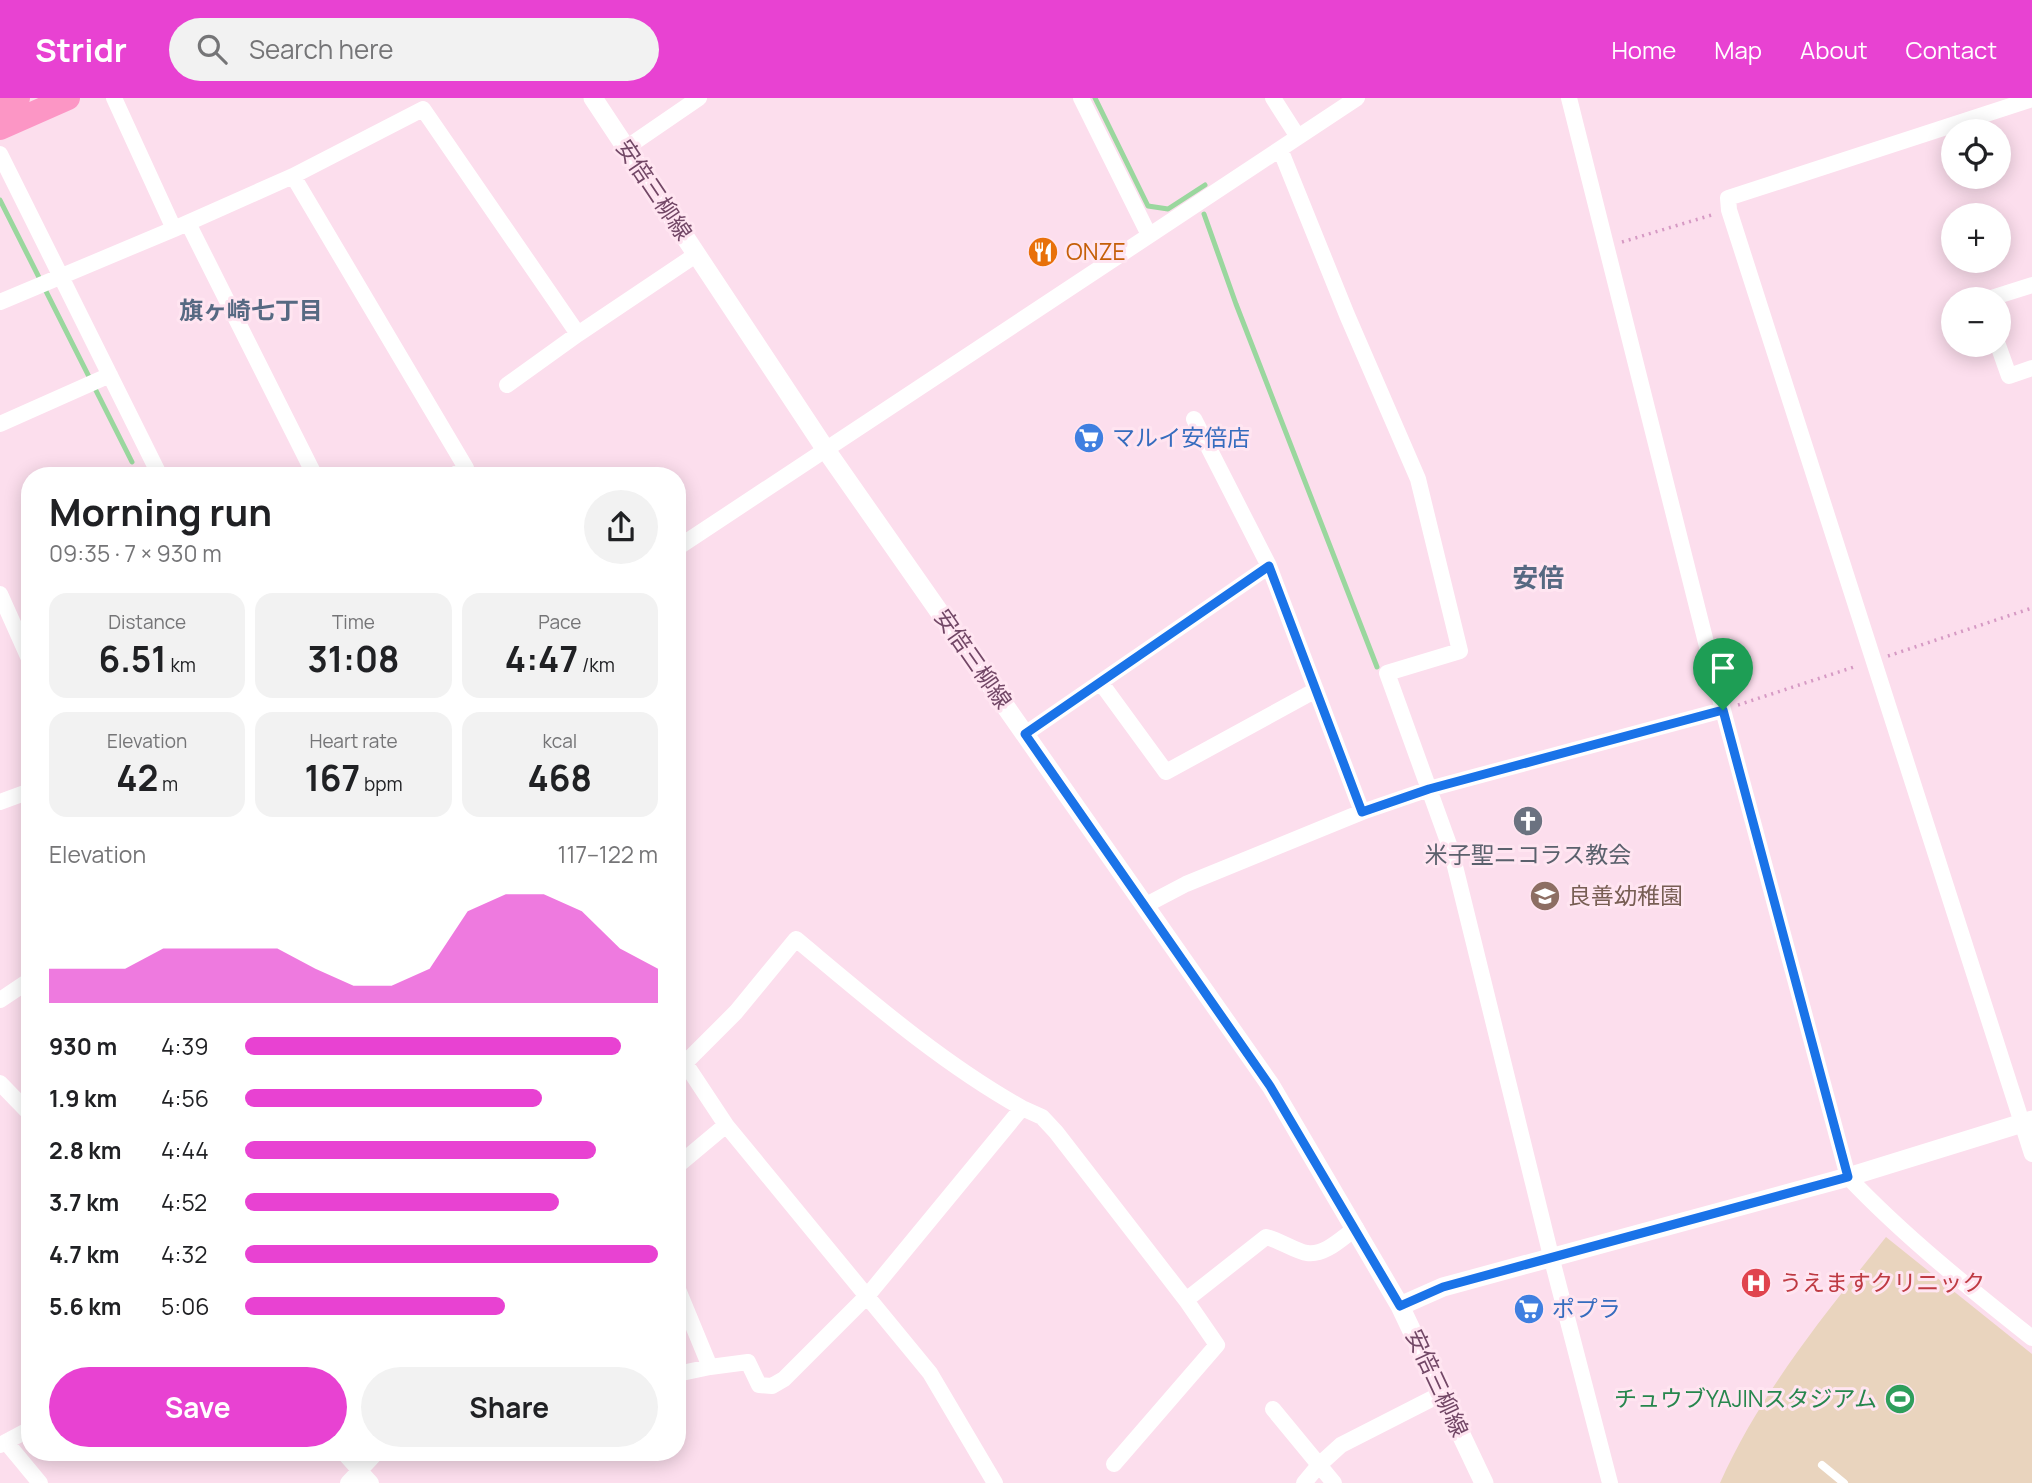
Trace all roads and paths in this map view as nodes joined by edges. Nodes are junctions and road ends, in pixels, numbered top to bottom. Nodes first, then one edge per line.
1 (18, 98) edge
2 (68, 98) edge
3 (114, 98) edge
4 (593, 98) edge
5 (699, 98) edge
6 (1081, 98) edge
7 (1273, 98) edge
8 (1357, 98) edge
9 (1569, 98) edge
10 (2032, 99) edge
11 (0, 106) edge
12 (0, 128) edge
13 (1298, 137) junction
14 (626, 148) junction
15 (1280, 149) junction
16 (0, 154) edge
17 (293, 176) junction
18 (1729, 209) junction
19 (181, 226) junction
20 (1149, 235) junction
21 (1606, 247) junction
22 (697, 254) junction
23 (61, 277) junction
24 (2032, 285) edge
25 (2011, 292) edge
26 (0, 302) edge
27 (578, 334) junction
28 (2002, 357) edge
29 (2032, 368) edge
30 (110, 375) junction
31 (507, 385) dead end
32 (1194, 419) dead end
33 (0, 424) edge
34 (826, 450) junction
35 (156, 467) edge
36 (310, 467) edge
37 (461, 467) edge
38 (686, 542) edge
39 (1269, 566) junction
40 (0, 594) edge
41 (21, 641) edge
42 (1101, 683) junction
43 (1316, 690) junction
44 (1723, 710) junction
45 (1025, 734) junction
46 (1429, 789) junction
47 (21, 794) edge
48 (0, 802) edge
49 (1362, 812) junction
50 (1146, 905) junction
51 (21, 986) edge
52 (0, 1000) edge
53 (686, 1053) edge
54 (686, 1065) edge
55 (0, 1083) edge
56 (21, 1105) edge
57 (1022, 1108) junction
58 (2027, 1121) edge
59 (726, 1125) junction
60 (2032, 1154) edge
61 (686, 1158) edge
62 (1848, 1177) junction
63 (1356, 1228) junction
64 (1551, 1256) junction
65 (868, 1295) junction
66 (1186, 1300) junction
67 (1400, 1306) junction
68 (686, 1309) edge
69 (2032, 1338) edge
70 (710, 1367) junction
71 (686, 1372) edge
72 (1443, 1393) junction
73 (1273, 1409) dead end
74 (21, 1434) edge
75 (3, 1443) edge
76 (349, 1461) edge
77 (371, 1461) edge
78 (1114, 1464) dead end
79 (1319, 1465) junction
80 (1822, 1465) dead end
81 (360, 1479) edge
82 (40, 1483) edge
83 (995, 1483) edge
84 (1304, 1483) edge
85 (1334, 1483) edge
86 (1484, 1483) edge
87 (1610, 1483) edge
88 (1844, 1483) edge

1 - 11 main road
2 - 12 main road
3 - 19 street
4 - 14 street, 安倍三柳線
5 - 14 street
6 - 20 street
7 - 13 street
8 - 13 street
9 - 21 street
10 - 18 street
13 - 15 street
14 - 22 street, 安倍三柳線
15 - 20 street
15 - 46 street
16 - 23 street
17 - 19 street
17 - 27 street
17 - 37 street
18 - 21 path
18 - 58 street
19 - 23 street
19 - 36 street
20 - 34 street
21 - 44 street
22 - 27 street
22 - 34 street, 安倍三柳線
23 - 26 street
23 - 30 street
24 - 25 street
27 - 31 street
28 - 29 street
30 - 33 street
30 - 35 street
32 - 39 street
34 - 38 street
34 - 45 street, 安倍三柳線
39 - 42 street
39 - 43 street
40 - 41 street
42 - 43 street
42 - 45 street
43 - 49 street
44 - 46 street
44 - 62 street
45 - 50 street, 安倍三柳線
46 - 49 street
46 - 64 street
47 - 48 street
49 - 50 street
50 - 63 street, 安倍三柳線
51 - 52 street
53 - 57 street
54 - 59 street
55 - 56 street
57 - 65 street
57 - 66 street
58 - 60 street
58 - 62 street
59 - 61 street
59 - 65 street
62 - 64 street
62 - 69 street
63 - 66 street
63 - 67 street, 安倍三柳線
64 - 67 street
64 - 87 street
65 - 70 street
65 - 83 street
66 - 78 street
67 - 72 street, 安倍三柳線
68 - 70 street
70 - 71 street
72 - 79 street
72 - 86 street, 安倍三柳線
73 - 79 street
74 - 75 street
75 - 82 street
76 - 81 street
77 - 81 street
79 - 84 street
79 - 85 street
80 - 88 lane

